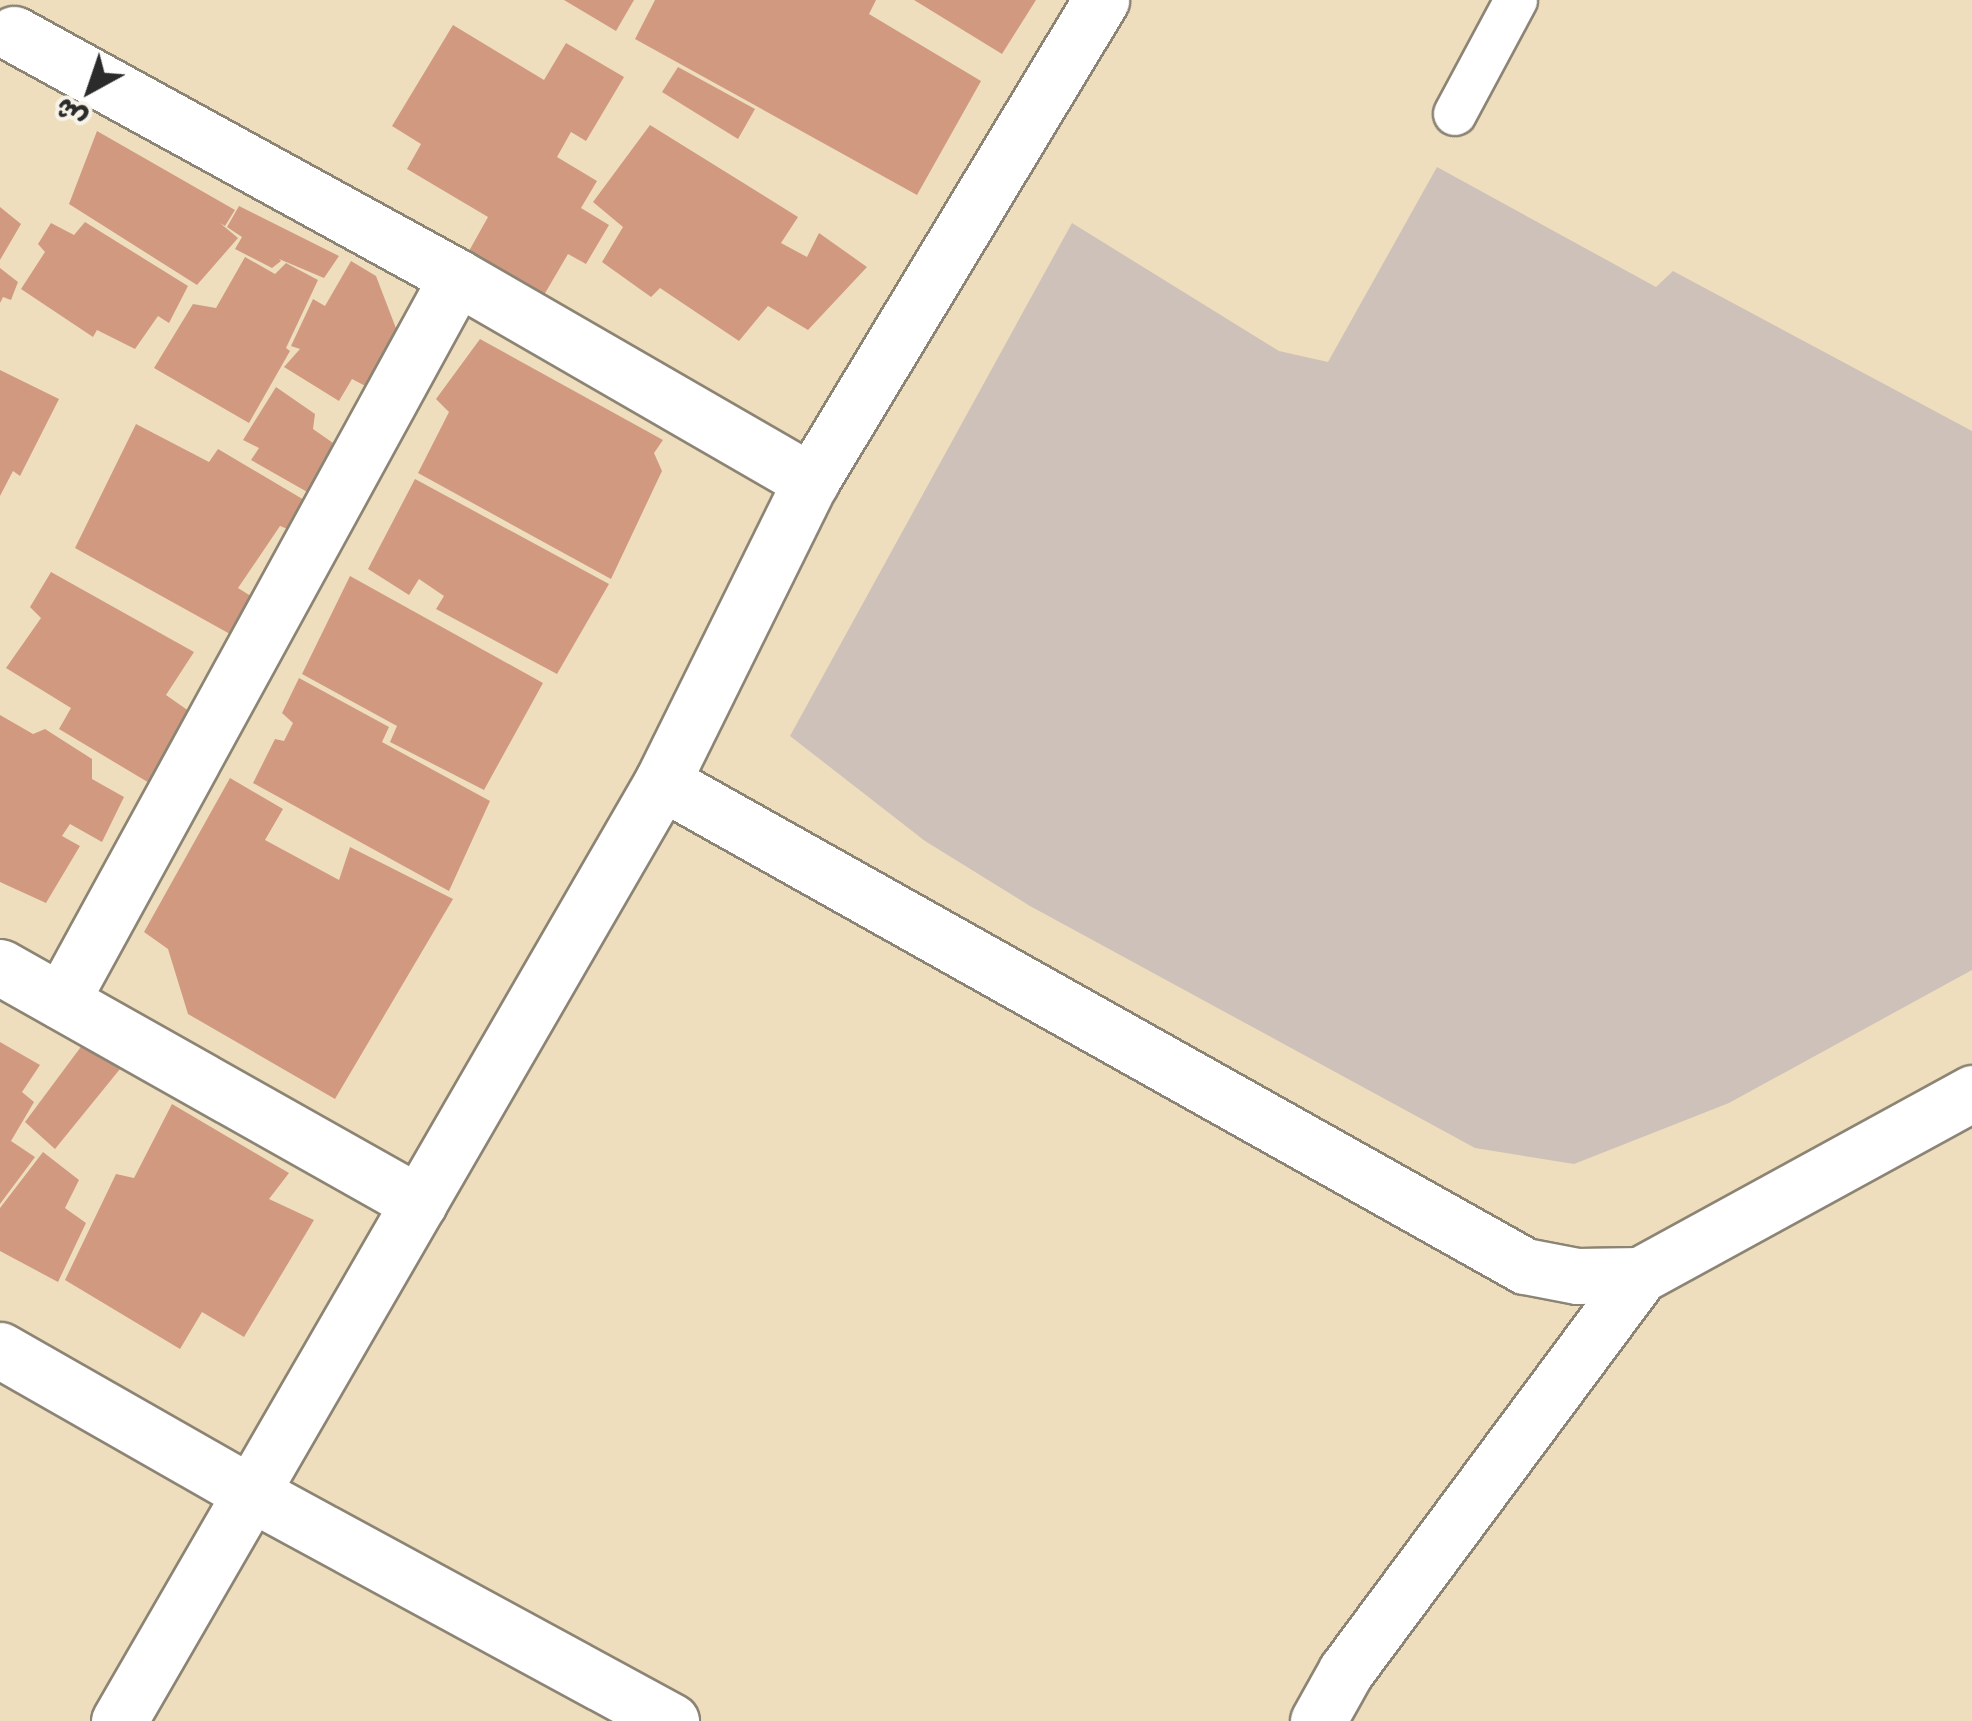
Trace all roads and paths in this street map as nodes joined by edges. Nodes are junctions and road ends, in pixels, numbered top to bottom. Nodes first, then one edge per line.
1 (1100, 0) edge
2 (1516, 0) edge
3 (16, 31) edge
4 (1455, 114) dead end
5 (457, 277) junction
6 (812, 481) junction
7 (662, 782) junction
8 (0, 967) edge
9 (61, 1001) junction
10 (1972, 1093) edge
11 (418, 1203) junction
12 (1640, 1275) junction
13 (0, 1350) edge
14 (251, 1493) junction
15 (119, 1721) edge
16 (671, 1721) edge
17 (1318, 1721) edge

1 - 6 street
2 - 4 lane
3 - 5 street
5 - 6 street
5 - 9 street
6 - 7 street
7 - 11 street
7 - 12 street
8 - 9 street
9 - 11 street
10 - 12 street
11 - 14 street
12 - 17 street
13 - 14 street
14 - 15 street
14 - 16 street

